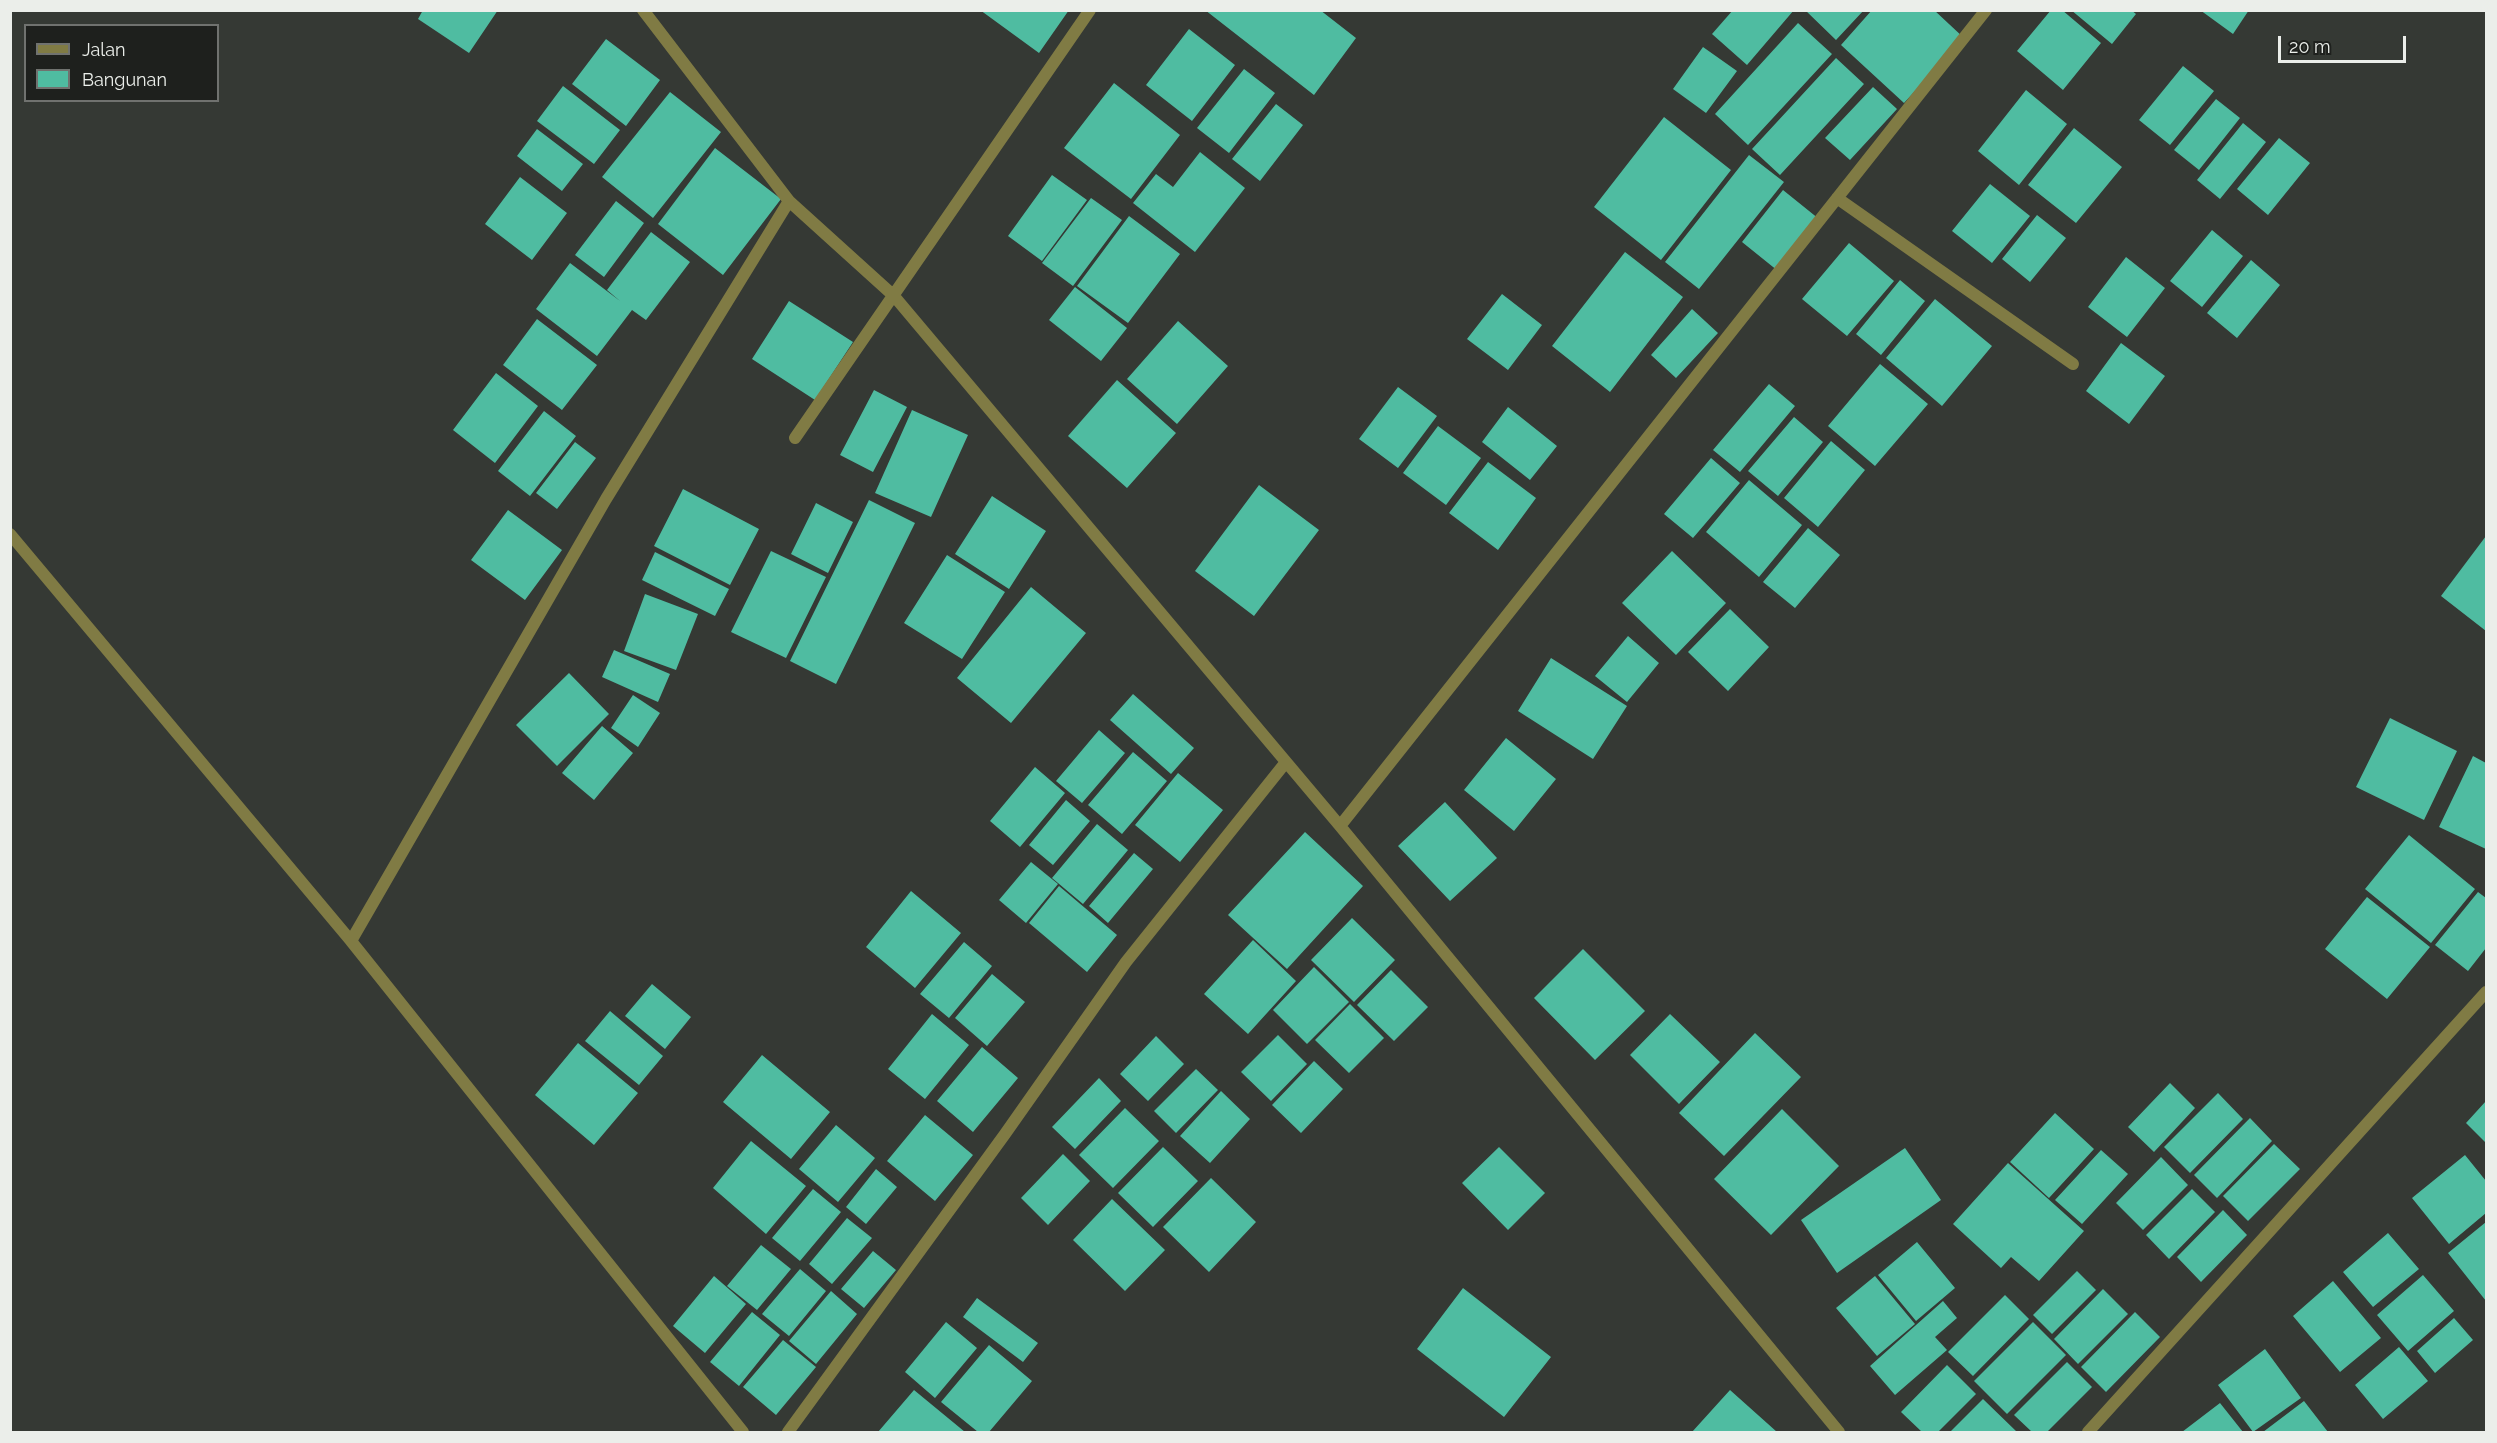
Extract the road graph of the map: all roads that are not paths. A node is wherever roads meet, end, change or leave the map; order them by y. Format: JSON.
{"nodes":[{"id":1,"x":643,"y":10,"type":"edge"},
{"id":2,"x":1090,"y":10,"type":"edge"},
{"id":3,"x":1986,"y":10,"type":"edge"},
{"id":4,"x":1838,"y":198,"type":"junction"},
{"id":5,"x":789,"y":201,"type":"junction"},
{"id":6,"x":894,"y":296,"type":"junction"},
{"id":7,"x":2073,"y":363,"type":"dead end"},
{"id":8,"x":795,"y":438,"type":"dead end"},
{"id":9,"x":10,"y":534,"type":"edge"},
{"id":10,"x":1286,"y":762,"type":"junction"},
{"id":11,"x":1340,"y":826,"type":"junction"},
{"id":12,"x":351,"y":941,"type":"junction"},
{"id":13,"x":2487,"y":992,"type":"edge"},
{"id":14,"x":743,"y":1432,"type":"edge"},
{"id":15,"x":788,"y":1432,"type":"edge"},
{"id":16,"x":1839,"y":1432,"type":"edge"},
{"id":17,"x":2088,"y":1432,"type":"edge"}],
"edges":[{"from":1,"to":5,"type":"street"},
{"from":2,"to":6,"type":"street"},
{"from":3,"to":4,"type":"street"},
{"from":4,"to":7,"type":"street"},
{"from":4,"to":11,"type":"street"},
{"from":5,"to":6,"type":"street"},
{"from":5,"to":12,"type":"street"},
{"from":6,"to":8,"type":"street"},
{"from":6,"to":10,"type":"street"},
{"from":9,"to":12,"type":"street"},
{"from":10,"to":11,"type":"street"},
{"from":10,"to":15,"type":"street"},
{"from":11,"to":16,"type":"street"},
{"from":12,"to":14,"type":"street"},
{"from":13,"to":17,"type":"street"}]}
